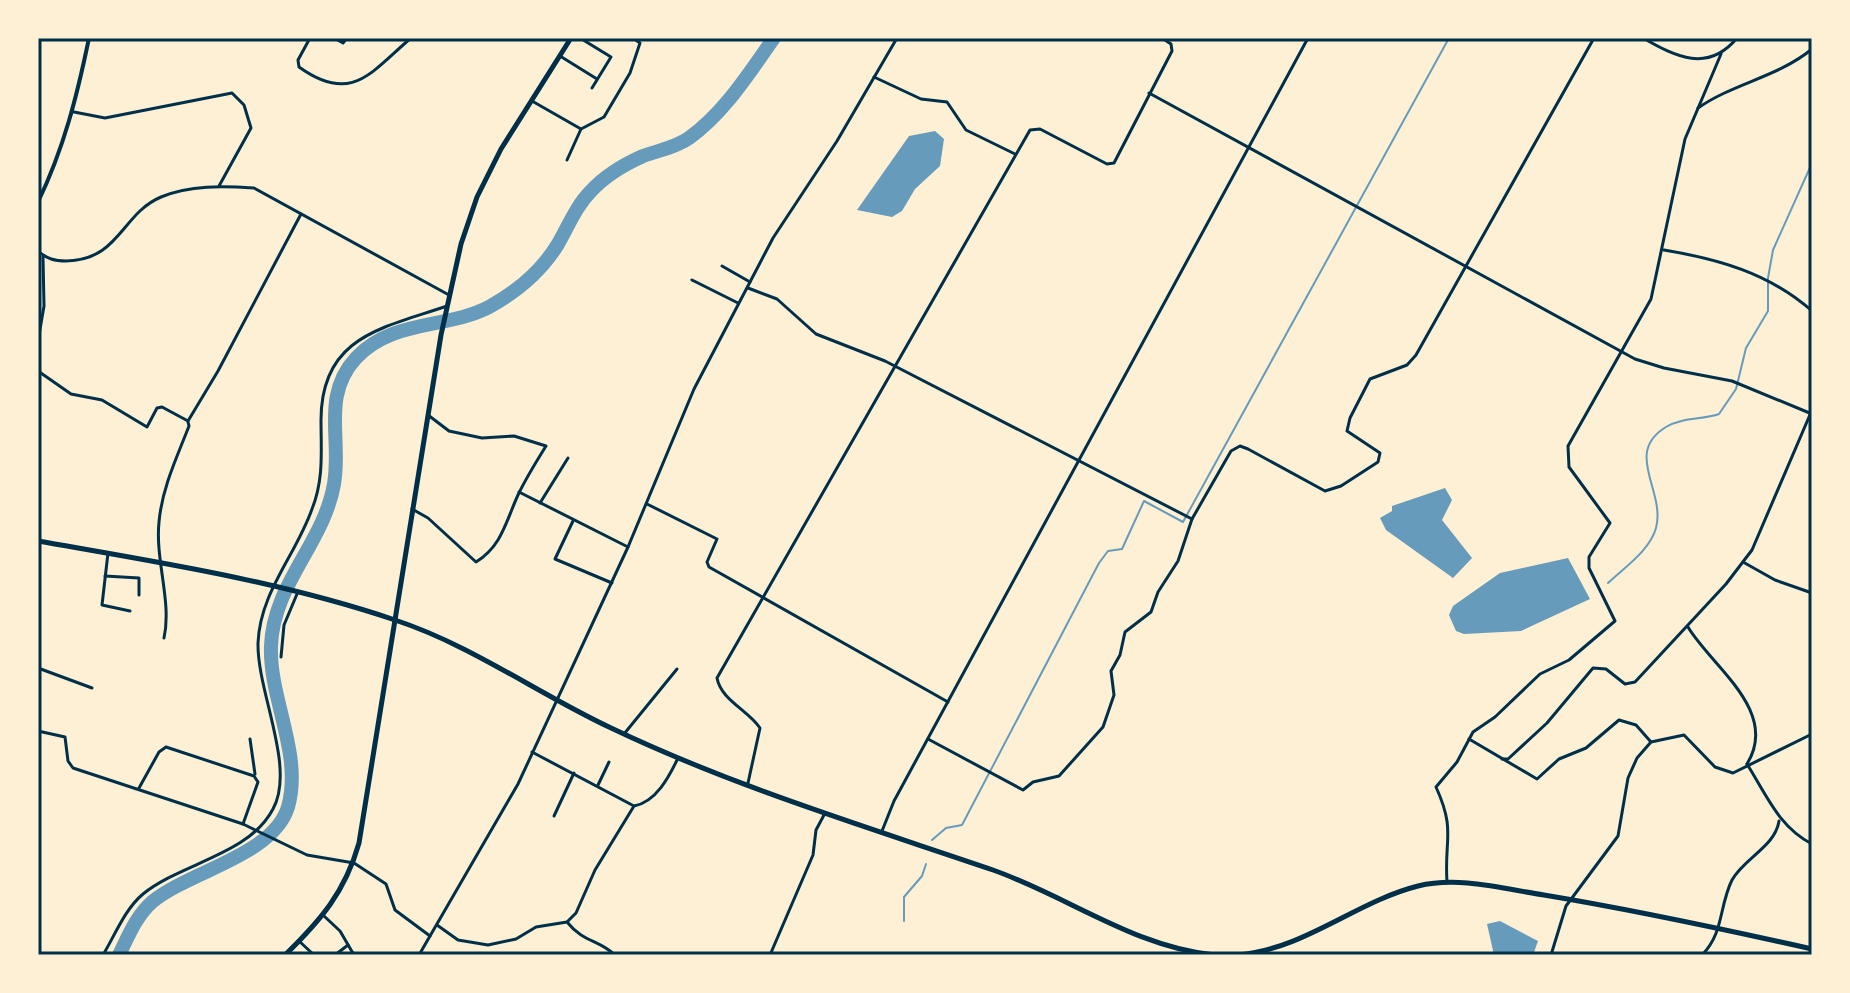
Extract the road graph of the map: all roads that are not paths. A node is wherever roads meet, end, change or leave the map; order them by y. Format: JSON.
{"nodes":[{"id":1,"x":89,"y":38,"type":"edge"},
{"id":2,"x":310,"y":38,"type":"edge"},
{"id":3,"x":334,"y":38,"type":"edge"},
{"id":4,"x":347,"y":38,"type":"edge"},
{"id":5,"x":411,"y":38,"type":"edge"},
{"id":6,"x":571,"y":38,"type":"edge"},
{"id":7,"x":580,"y":38,"type":"edge"},
{"id":8,"x":633,"y":38,"type":"edge"},
{"id":9,"x":897,"y":38,"type":"edge"},
{"id":10,"x":1162,"y":38,"type":"edge"},
{"id":11,"x":1308,"y":38,"type":"edge"},
{"id":12,"x":1594,"y":38,"type":"edge"},
{"id":13,"x":1643,"y":38,"type":"edge"},
{"id":14,"x":1737,"y":38,"type":"edge"},
{"id":15,"x":1812,"y":49,"type":"edge"},
{"id":16,"x":1721,"y":54,"type":"junction"},
{"id":17,"x":560,"y":56,"type":"junction"},
{"id":18,"x":874,"y":77,"type":"junction"},
{"id":19,"x":598,"y":79,"type":"junction"},
{"id":20,"x":592,"y":88,"type":"dead end"},
{"id":21,"x":1149,"y":93,"type":"junction"},
{"id":22,"x":532,"y":101,"type":"junction"},
{"id":23,"x":1695,"y":110,"type":"junction"},
{"id":24,"x":74,"y":112,"type":"junction"},
{"id":25,"x":581,"y":129,"type":"junction"},
{"id":26,"x":1249,"y":146,"type":"junction"},
{"id":27,"x":1015,"y":154,"type":"junction"},
{"id":28,"x":567,"y":160,"type":"dead end"},
{"id":29,"x":219,"y":186,"type":"junction"},
{"id":30,"x":38,"y":202,"type":"edge"},
{"id":31,"x":301,"y":214,"type":"junction"},
{"id":32,"x":1664,"y":250,"type":"junction"},
{"id":33,"x":38,"y":251,"type":"edge"},
{"id":34,"x":43,"y":255,"type":"junction"},
{"id":35,"x":722,"y":266,"type":"dead end"},
{"id":36,"x":1467,"y":267,"type":"junction"},
{"id":37,"x":692,"y":280,"type":"dead end"},
{"id":38,"x":750,"y":282,"type":"junction"},
{"id":39,"x":748,"y":288,"type":"junction"},
{"id":40,"x":449,"y":295,"type":"junction"},
{"id":41,"x":740,"y":304,"type":"junction"},
{"id":42,"x":38,"y":305,"type":"edge"},
{"id":43,"x":44,"y":306,"type":"junction"},
{"id":44,"x":447,"y":306,"type":"junction"},
{"id":45,"x":1812,"y":311,"type":"edge"},
{"id":46,"x":38,"y":341,"type":"edge"},
{"id":47,"x":1622,"y":352,"type":"junction"},
{"id":48,"x":893,"y":365,"type":"junction"},
{"id":49,"x":38,"y":371,"type":"edge"},
{"id":50,"x":1812,"y":412,"type":"edge"},
{"id":51,"x":428,"y":415,"type":"junction"},
{"id":52,"x":188,"y":421,"type":"junction"},
{"id":53,"x":568,"y":458,"type":"dead end"},
{"id":54,"x":1080,"y":460,"type":"junction"},
{"id":55,"x":519,"y":492,"type":"junction"},
{"id":56,"x":540,"y":503,"type":"junction"},
{"id":57,"x":647,"y":504,"type":"junction"},
{"id":58,"x":412,"y":509,"type":"junction"},
{"id":59,"x":1192,"y":519,"type":"junction"},
{"id":60,"x":573,"y":521,"type":"junction"},
{"id":61,"x":38,"y":541,"type":"edge"},
{"id":62,"x":628,"y":547,"type":"junction"},
{"id":63,"x":108,"y":553,"type":"junction"},
{"id":64,"x":162,"y":562,"type":"junction"},
{"id":65,"x":1743,"y":562,"type":"junction"},
{"id":66,"x":105,"y":576,"type":"junction"},
{"id":67,"x":612,"y":583,"type":"junction"},
{"id":68,"x":272,"y":587,"type":"junction"},
{"id":69,"x":1812,"y":593,"type":"edge"},
{"id":70,"x":297,"y":594,"type":"junction"},
{"id":71,"x":139,"y":595,"type":"dead end"},
{"id":72,"x":762,"y":598,"type":"junction"},
{"id":73,"x":130,"y":611,"type":"dead end"},
{"id":74,"x":394,"y":619,"type":"junction"},
{"id":75,"x":1688,"y":627,"type":"junction"},
{"id":76,"x":164,"y":638,"type":"dead end"},
{"id":77,"x":281,"y":657,"type":"dead end"},
{"id":78,"x":38,"y":668,"type":"edge"},
{"id":79,"x":677,"y":669,"type":"dead end"},
{"id":80,"x":92,"y":688,"type":"dead end"},
{"id":81,"x":556,"y":700,"type":"junction"},
{"id":82,"x":948,"y":702,"type":"junction"},
{"id":83,"x":38,"y":731,"type":"edge"},
{"id":84,"x":624,"y":734,"type":"junction"},
{"id":85,"x":1812,"y":734,"type":"edge"},
{"id":86,"x":250,"y":739,"type":"dead end"},
{"id":87,"x":928,"y":739,"type":"junction"},
{"id":88,"x":1468,"y":739,"type":"junction"},
{"id":89,"x":1651,"y":742,"type":"junction"},
{"id":90,"x":532,"y":752,"type":"junction"},
{"id":91,"x":678,"y":758,"type":"junction"},
{"id":92,"x":1502,"y":759,"type":"junction"},
{"id":93,"x":609,"y":762,"type":"dead end"},
{"id":94,"x":1747,"y":764,"type":"junction"},
{"id":95,"x":574,"y":773,"type":"junction"},
{"id":96,"x":254,"y":776,"type":"junction"},
{"id":97,"x":748,"y":783,"type":"junction"},
{"id":98,"x":598,"y":785,"type":"junction"},
{"id":99,"x":139,"y":788,"type":"junction"},
{"id":100,"x":634,"y":806,"type":"junction"},
{"id":101,"x":824,"y":815,"type":"junction"},
{"id":102,"x":554,"y":816,"type":"dead end"},
{"id":103,"x":1779,"y":821,"type":"junction"},
{"id":104,"x":243,"y":824,"type":"junction"},
{"id":105,"x":256,"y":830,"type":"junction"},
{"id":106,"x":881,"y":834,"type":"junction"},
{"id":107,"x":1812,"y":844,"type":"edge"},
{"id":108,"x":354,"y":863,"type":"junction"},
{"id":109,"x":1447,"y":882,"type":"junction"},
{"id":110,"x":1572,"y":900,"type":"junction"},
{"id":111,"x":324,"y":916,"type":"junction"},
{"id":112,"x":567,"y":922,"type":"junction"},
{"id":113,"x":437,"y":925,"type":"junction"},
{"id":114,"x":1720,"y":928,"type":"junction"},
{"id":115,"x":430,"y":936,"type":"junction"},
{"id":116,"x":299,"y":941,"type":"junction"},
{"id":117,"x":349,"y":944,"type":"junction"},
{"id":118,"x":1812,"y":949,"type":"edge"},
{"id":119,"x":103,"y":955,"type":"edge"},
{"id":120,"x":285,"y":955,"type":"edge"},
{"id":121,"x":314,"y":955,"type":"edge"},
{"id":122,"x":335,"y":955,"type":"edge"},
{"id":123,"x":354,"y":955,"type":"edge"},
{"id":124,"x":419,"y":955,"type":"edge"},
{"id":125,"x":615,"y":955,"type":"edge"},
{"id":126,"x":770,"y":955,"type":"edge"},
{"id":127,"x":1215,"y":955,"type":"edge"},
{"id":128,"x":1238,"y":955,"type":"edge"},
{"id":129,"x":1551,"y":955,"type":"edge"},
{"id":130,"x":1702,"y":955,"type":"edge"}],
"edges":[{"from":1,"to":24,"type":"street"},
{"from":2,"to":5,"type":"street"},
{"from":3,"to":4,"type":"street"},
{"from":6,"to":17,"type":"main road"},
{"from":7,"to":19,"type":"street"},
{"from":8,"to":25,"type":"street"},
{"from":9,"to":18,"type":"street"},
{"from":10,"to":21,"type":"street"},
{"from":11,"to":26,"type":"street"},
{"from":12,"to":36,"type":"street"},
{"from":13,"to":16,"type":"street"},
{"from":14,"to":16,"type":"street"},
{"from":15,"to":23,"type":"street"},
{"from":16,"to":23,"type":"street"},
{"from":17,"to":19,"type":"street"},
{"from":17,"to":22,"type":"main road"},
{"from":18,"to":27,"type":"street"},
{"from":18,"to":38,"type":"street"},
{"from":19,"to":20,"type":"street"},
{"from":21,"to":26,"type":"street"},
{"from":21,"to":27,"type":"street"},
{"from":22,"to":25,"type":"street"},
{"from":22,"to":40,"type":"main road"},
{"from":23,"to":32,"type":"street"},
{"from":24,"to":29,"type":"street"},
{"from":24,"to":30,"type":"street"},
{"from":25,"to":28,"type":"street"},
{"from":26,"to":36,"type":"street"},
{"from":26,"to":54,"type":"street"},
{"from":27,"to":48,"type":"street"},
{"from":29,"to":31,"type":"street"},
{"from":29,"to":34,"type":"street"},
{"from":31,"to":40,"type":"street"},
{"from":31,"to":52,"type":"street"},
{"from":32,"to":45,"type":"street"},
{"from":32,"to":47,"type":"street"},
{"from":33,"to":34,"type":"street"},
{"from":34,"to":43,"type":"street"},
{"from":35,"to":38,"type":"street"},
{"from":36,"to":47,"type":"street"},
{"from":36,"to":59,"type":"street"},
{"from":37,"to":41,"type":"street"},
{"from":38,"to":39,"type":"street"},
{"from":39,"to":41,"type":"street"},
{"from":39,"to":48,"type":"street"},
{"from":40,"to":44,"type":"main road"},
{"from":41,"to":57,"type":"street"},
{"from":42,"to":43,"type":"street"},
{"from":43,"to":46,"type":"street"},
{"from":44,"to":51,"type":"main road"},
{"from":44,"to":68,"type":"street"},
{"from":47,"to":50,"type":"street"},
{"from":47,"to":88,"type":"street"},
{"from":48,"to":54,"type":"street"},
{"from":48,"to":72,"type":"street"},
{"from":49,"to":52,"type":"street"},
{"from":50,"to":65,"type":"street"},
{"from":51,"to":55,"type":"street"},
{"from":51,"to":58,"type":"main road"},
{"from":52,"to":64,"type":"street"},
{"from":53,"to":56,"type":"street"},
{"from":54,"to":59,"type":"street"},
{"from":54,"to":82,"type":"street"},
{"from":55,"to":56,"type":"street"},
{"from":55,"to":58,"type":"street"},
{"from":56,"to":60,"type":"street"},
{"from":57,"to":62,"type":"street"},
{"from":57,"to":72,"type":"street"},
{"from":58,"to":74,"type":"main road"},
{"from":59,"to":87,"type":"street"},
{"from":60,"to":62,"type":"street"},
{"from":60,"to":67,"type":"street"},
{"from":61,"to":63,"type":"main road"},
{"from":62,"to":67,"type":"street"},
{"from":63,"to":64,"type":"main road"},
{"from":63,"to":66,"type":"street"},
{"from":64,"to":68,"type":"main road"},
{"from":64,"to":76,"type":"street"},
{"from":65,"to":69,"type":"street"},
{"from":65,"to":75,"type":"street"},
{"from":66,"to":71,"type":"street"},
{"from":66,"to":73,"type":"street"},
{"from":67,"to":81,"type":"street"},
{"from":68,"to":70,"type":"main road"},
{"from":68,"to":105,"type":"street"},
{"from":70,"to":74,"type":"main road"},
{"from":70,"to":77,"type":"street"},
{"from":72,"to":82,"type":"street"},
{"from":72,"to":97,"type":"street"},
{"from":74,"to":81,"type":"main road"},
{"from":74,"to":108,"type":"main road"},
{"from":75,"to":92,"type":"street"},
{"from":75,"to":94,"type":"street"},
{"from":78,"to":80,"type":"street"},
{"from":79,"to":84,"type":"street"},
{"from":81,"to":84,"type":"main road"},
{"from":81,"to":90,"type":"street"},
{"from":82,"to":87,"type":"street"},
{"from":83,"to":99,"type":"street"},
{"from":84,"to":91,"type":"main road"},
{"from":85,"to":94,"type":"street"},
{"from":86,"to":96,"type":"street"},
{"from":87,"to":106,"type":"street"},
{"from":88,"to":92,"type":"street"},
{"from":88,"to":109,"type":"street"},
{"from":89,"to":92,"type":"street"},
{"from":89,"to":94,"type":"street"},
{"from":89,"to":110,"type":"street"},
{"from":90,"to":95,"type":"street"},
{"from":90,"to":113,"type":"street"},
{"from":91,"to":97,"type":"main road"},
{"from":91,"to":100,"type":"street"},
{"from":93,"to":98,"type":"street"},
{"from":94,"to":103,"type":"street"},
{"from":95,"to":98,"type":"street"},
{"from":95,"to":102,"type":"street"},
{"from":96,"to":99,"type":"street"},
{"from":96,"to":104,"type":"street"},
{"from":97,"to":101,"type":"main road"},
{"from":98,"to":100,"type":"street"},
{"from":99,"to":104,"type":"street"},
{"from":100,"to":112,"type":"street"},
{"from":101,"to":106,"type":"main road"},
{"from":101,"to":126,"type":"street"},
{"from":103,"to":107,"type":"street"},
{"from":103,"to":114,"type":"street"},
{"from":104,"to":105,"type":"street"},
{"from":105,"to":108,"type":"street"},
{"from":105,"to":119,"type":"street"},
{"from":106,"to":127,"type":"main road"},
{"from":108,"to":111,"type":"main road"},
{"from":108,"to":115,"type":"street"},
{"from":109,"to":110,"type":"main road"},
{"from":109,"to":128,"type":"main road"},
{"from":110,"to":114,"type":"main road"},
{"from":110,"to":129,"type":"street"},
{"from":111,"to":116,"type":"main road"},
{"from":111,"to":117,"type":"street"},
{"from":112,"to":113,"type":"street"},
{"from":112,"to":125,"type":"street"},
{"from":113,"to":115,"type":"street"},
{"from":114,"to":118,"type":"main road"},
{"from":114,"to":130,"type":"street"},
{"from":115,"to":124,"type":"street"},
{"from":116,"to":120,"type":"main road"},
{"from":116,"to":121,"type":"street"},
{"from":117,"to":122,"type":"street"},
{"from":117,"to":123,"type":"street"}]}
